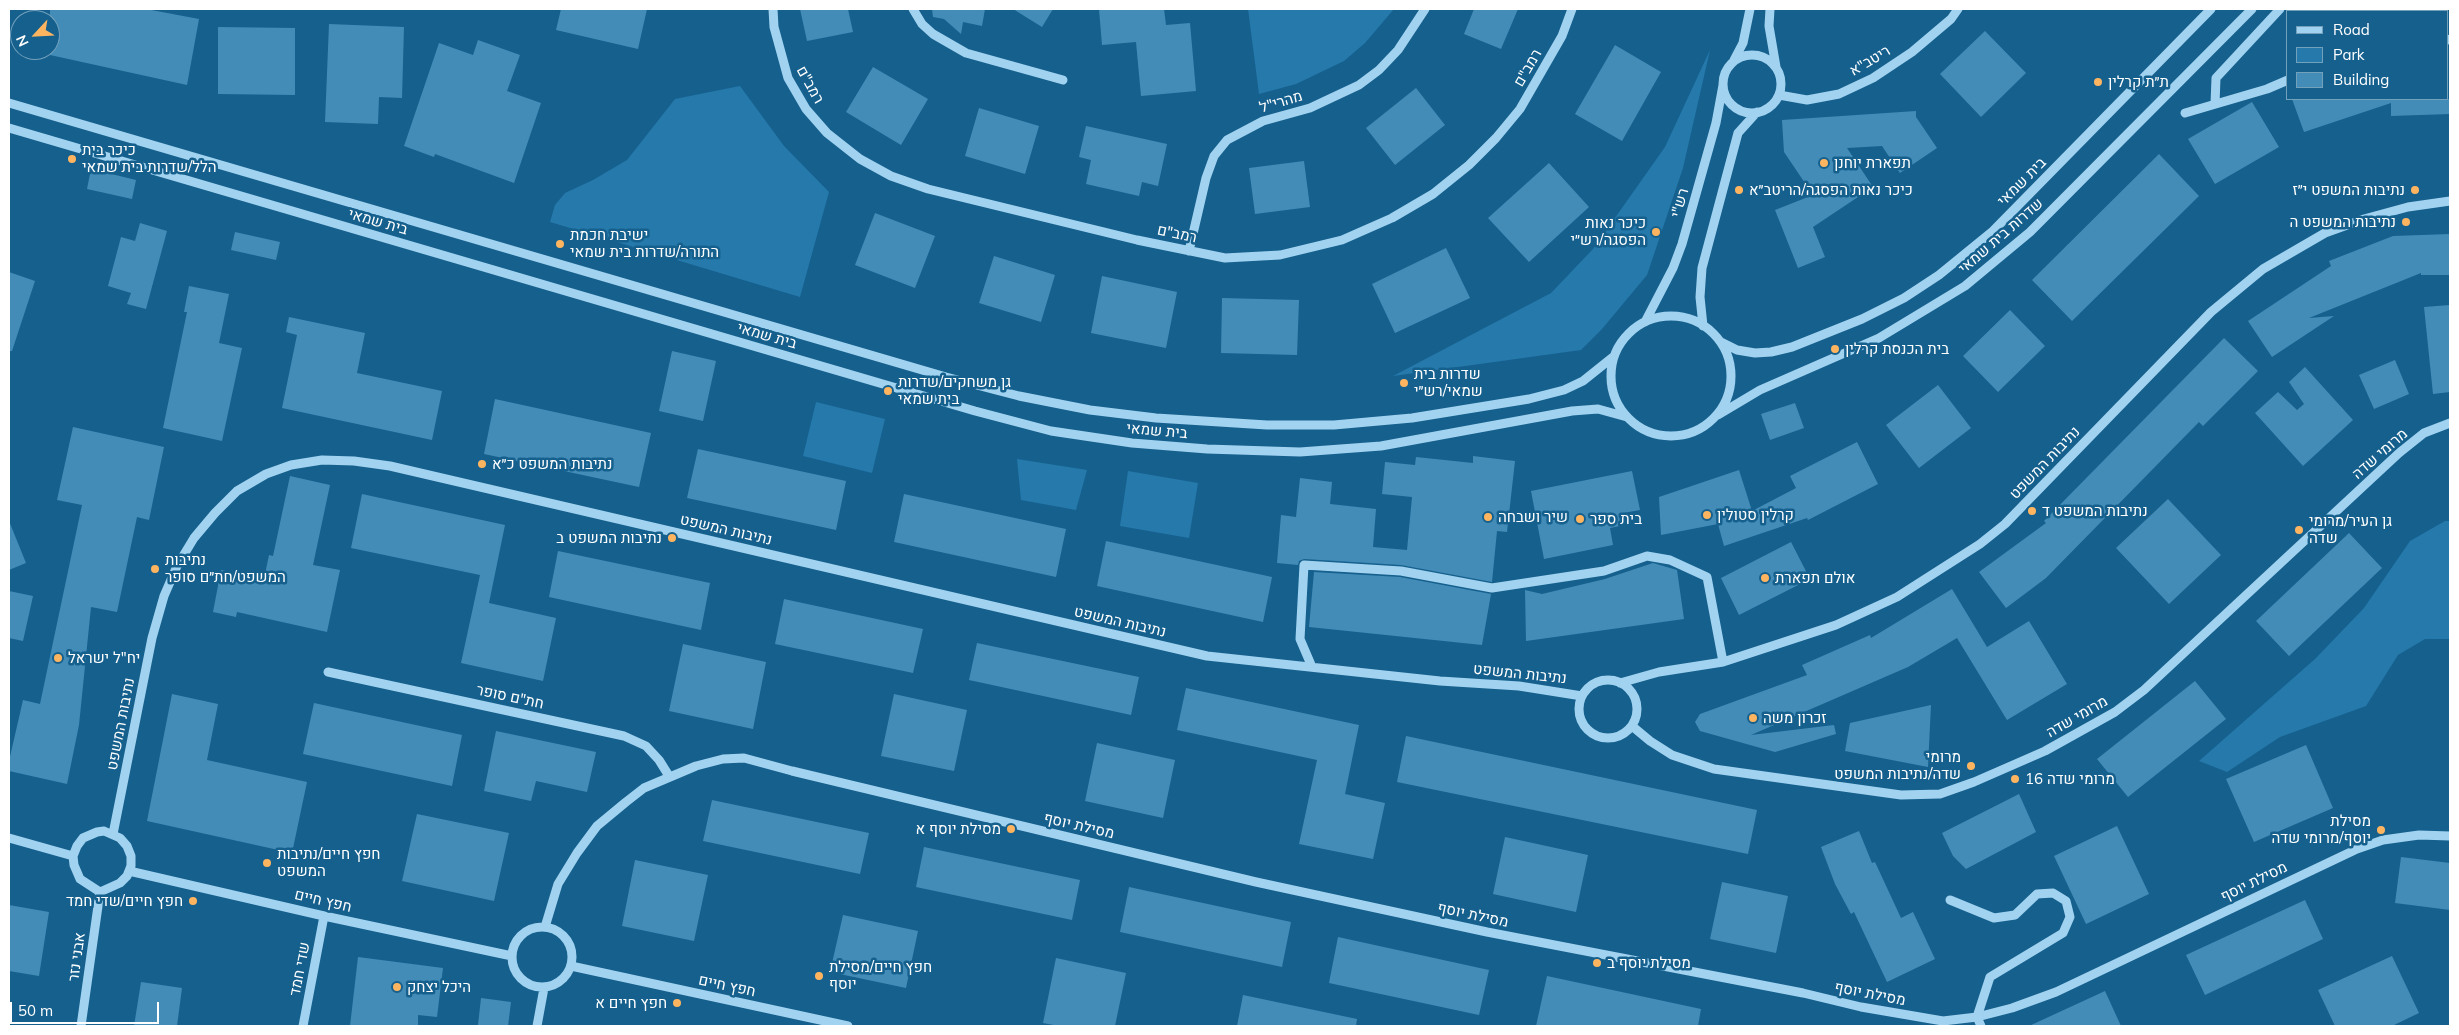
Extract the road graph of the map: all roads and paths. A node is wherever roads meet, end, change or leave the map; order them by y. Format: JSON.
{"nodes":[{"id":1,"x":773,"y":9,"type":"edge"},
{"id":2,"x":913,"y":9,"type":"edge"},
{"id":3,"x":1425,"y":9,"type":"edge"},
{"id":4,"x":1572,"y":9,"type":"edge"},
{"id":5,"x":1750,"y":9,"type":"edge"},
{"id":6,"x":1770,"y":9,"type":"edge"},
{"id":7,"x":1958,"y":9,"type":"edge"},
{"id":8,"x":2211,"y":9,"type":"edge"},
{"id":9,"x":2252,"y":9,"type":"edge"},
{"id":10,"x":2280,"y":9,"type":"edge"},
{"id":11,"x":1734,"y":60,"type":"junction"},
{"id":12,"x":1776,"y":68,"type":"junction"},
{"id":13,"x":1063,"y":80,"type":"dead end"},
{"id":14,"x":2286,"y":81,"type":"edge"},
{"id":15,"x":1723,"y":85,"type":"junction"},
{"id":16,"x":1778,"y":95,"type":"junction"},
{"id":17,"x":9,"y":103,"type":"edge"},
{"id":18,"x":2215,"y":104,"type":"junction"},
{"id":19,"x":1757,"y":112,"type":"junction"},
{"id":20,"x":2184,"y":112,"type":"dead end"},
{"id":21,"x":9,"y":128,"type":"edge"},
{"id":22,"x":2450,"y":201,"type":"edge"},
{"id":23,"x":1189,"y":251,"type":"junction"},
{"id":24,"x":1645,"y":322,"type":"junction"},
{"id":25,"x":1704,"y":326,"type":"junction"},
{"id":26,"x":1721,"y":342,"type":"junction"},
{"id":27,"x":1613,"y":357,"type":"junction"},
{"id":28,"x":1718,"y":414,"type":"junction"},
{"id":29,"x":1628,"y":417,"type":"junction"},
{"id":30,"x":2450,"y":423,"type":"edge"},
{"id":31,"x":1722,"y":662,"type":"junction"},
{"id":32,"x":1312,"y":666,"type":"junction"},
{"id":33,"x":328,"y":672,"type":"dead end"},
{"id":34,"x":1620,"y":683,"type":"junction"},
{"id":35,"x":1582,"y":696,"type":"junction"},
{"id":36,"x":1632,"y":726,"type":"junction"},
{"id":37,"x":668,"y":776,"type":"junction"},
{"id":38,"x":113,"y":834,"type":"junction"},
{"id":39,"x":2450,"y":836,"type":"edge"},
{"id":40,"x":9,"y":838,"type":"edge"},
{"id":41,"x":74,"y":856,"type":"junction"},
{"id":42,"x":128,"y":871,"type":"junction"},
{"id":43,"x":100,"y":892,"type":"junction"},
{"id":44,"x":1950,"y":900,"type":"dead end"},
{"id":45,"x":324,"y":916,"type":"junction"},
{"id":46,"x":545,"y":927,"type":"junction"},
{"id":47,"x":512,"y":956,"type":"junction"},
{"id":48,"x":571,"y":966,"type":"junction"},
{"id":49,"x":544,"y":988,"type":"junction"},
{"id":50,"x":1977,"y":1017,"type":"junction"},
{"id":51,"x":81,"y":1026,"type":"edge"},
{"id":52,"x":303,"y":1026,"type":"edge"},
{"id":53,"x":537,"y":1026,"type":"edge"},
{"id":54,"x":848,"y":1026,"type":"edge"},
{"id":55,"x":1981,"y":1026,"type":"edge"}],
"edges":[{"from":1,"to":23,"type":"street","name":"רמב\"ם"},
{"from":2,"to":13,"type":"street"},
{"from":3,"to":23,"type":"street","name":"מהרי\"ל"},
{"from":4,"to":23,"type":"street","name":"רמב\"ם"},
{"from":5,"to":11,"type":"street"},
{"from":6,"to":12,"type":"street"},
{"from":7,"to":16,"type":"street","name":"ריטב\"א"},
{"from":8,"to":26,"type":"street","name":"בית שמאי"},
{"from":9,"to":28,"type":"street","name":"שדרות בית שמאי"},
{"from":10,"to":18,"type":"street"},
{"from":11,"to":12,"type":"street"},
{"from":11,"to":15,"type":"street"},
{"from":12,"to":16,"type":"street"},
{"from":14,"to":18,"type":"street"},
{"from":15,"to":19,"type":"street"},
{"from":15,"to":24,"type":"street","name":"רש\"י"},
{"from":16,"to":19,"type":"street"},
{"from":17,"to":27,"type":"street","name":"בית שמאי"},
{"from":18,"to":20,"type":"street"},
{"from":19,"to":25,"type":"street"},
{"from":21,"to":29,"type":"street","name":"בית שמאי"},
{"from":22,"to":31,"type":"street","name":"נתיבות המשפט"},
{"from":24,"to":25,"type":"street"},
{"from":24,"to":27,"type":"street"},
{"from":25,"to":26,"type":"street"},
{"from":26,"to":28,"type":"street"},
{"from":27,"to":29,"type":"street"},
{"from":28,"to":29,"type":"street"},
{"from":30,"to":36,"type":"street","name":"מרומי שדה"},
{"from":31,"to":32,"type":"street"},
{"from":31,"to":34,"type":"street","name":"נתיבות המשפט"},
{"from":32,"to":35,"type":"street","name":"נתיבות המשפט"},
{"from":32,"to":38,"type":"street","name":"נתיבות המשפט"},
{"from":33,"to":37,"type":"street","name":"חת\"ם סופר"},
{"from":34,"to":35,"type":"street"},
{"from":34,"to":36,"type":"street"},
{"from":35,"to":36,"type":"street"},
{"from":37,"to":46,"type":"street","name":"מסילת יוסף"},
{"from":37,"to":50,"type":"street","name":"מסילת יוסף"},
{"from":38,"to":41,"type":"street"},
{"from":38,"to":42,"type":"street"},
{"from":39,"to":50,"type":"street","name":"מסילת יוסף"},
{"from":40,"to":41,"type":"street"},
{"from":41,"to":43,"type":"street"},
{"from":42,"to":43,"type":"street"},
{"from":42,"to":45,"type":"street","name":"חפץ חיים"},
{"from":43,"to":51,"type":"street","name":"אבני נזר"},
{"from":44,"to":50,"type":"street"},
{"from":45,"to":47,"type":"street","name":"חפץ חיים"},
{"from":45,"to":52,"type":"street","name":"שדי חמד"},
{"from":46,"to":47,"type":"street"},
{"from":46,"to":48,"type":"street"},
{"from":47,"to":49,"type":"street"},
{"from":48,"to":49,"type":"street"},
{"from":48,"to":54,"type":"street","name":"חפץ חיים"},
{"from":49,"to":53,"type":"street"},
{"from":50,"to":55,"type":"street"}]}
